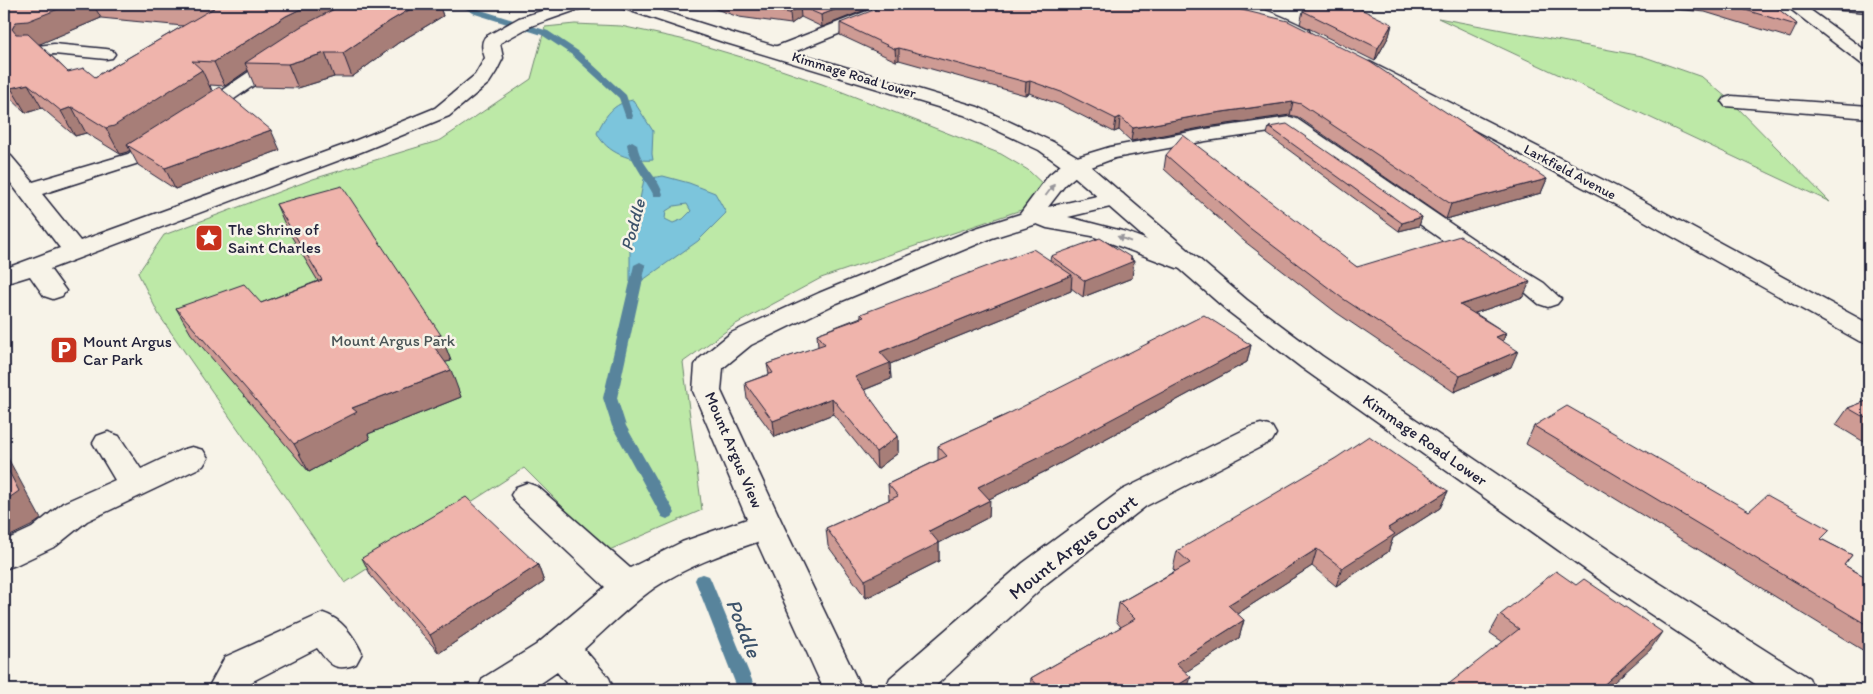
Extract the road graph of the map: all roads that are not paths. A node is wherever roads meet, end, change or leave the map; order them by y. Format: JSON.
{"nodes":[{"id":1,"x":580,"y":4,"type":"edge"},
{"id":2,"x":625,"y":4,"type":"edge"},
{"id":3,"x":898,"y":4,"type":"edge"},
{"id":4,"x":1222,"y":4,"type":"edge"},
{"id":5,"x":1792,"y":4,"type":"edge"},
{"id":6,"x":1830,"y":4,"type":"edge"},
{"id":7,"x":1869,"y":7,"type":"edge"},
{"id":8,"x":1274,"y":9,"type":"edge"},
{"id":9,"x":1319,"y":41,"type":"edge"},
{"id":10,"x":302,"y":44,"type":"edge"},
{"id":11,"x":35,"y":51,"type":"edge"},
{"id":12,"x":778,"y":52,"type":"junction"},
{"id":13,"x":106,"y":54,"type":"dead end"},
{"id":14,"x":1354,"y":59,"type":"edge"},
{"id":15,"x":1869,"y":60,"type":"edge"},
{"id":16,"x":1732,"y":102,"type":"dead end"},
{"id":17,"x":1869,"y":112,"type":"edge"},
{"id":18,"x":4,"y":160,"type":"edge"},
{"id":19,"x":1075,"y":165,"type":"junction"},
{"id":20,"x":28,"y":191,"type":"junction"},
{"id":21,"x":1115,"y":199,"type":"junction"},
{"id":22,"x":1028,"y":219,"type":"junction"},
{"id":23,"x":76,"y":252,"type":"junction"},
{"id":24,"x":1186,"y":263,"type":"junction"},
{"id":25,"x":35,"y":266,"type":"junction"},
{"id":26,"x":4,"y":277,"type":"edge"},
{"id":27,"x":53,"y":291,"type":"dead end"},
{"id":28,"x":1548,"y":299,"type":"dead end"},
{"id":29,"x":1869,"y":335,"type":"edge"},
{"id":30,"x":1261,"y":434,"type":"dead end"},
{"id":31,"x":108,"y":443,"type":"dead end"},
{"id":32,"x":192,"y":458,"type":"dead end"},
{"id":33,"x":134,"y":484,"type":"junction"},
{"id":34,"x":527,"y":495,"type":"dead end"},
{"id":35,"x":766,"y":525,"type":"junction"},
{"id":36,"x":4,"y":556,"type":"edge"},
{"id":37,"x":629,"y":588,"type":"junction"},
{"id":38,"x":560,"y":648,"type":"junction"},
{"id":39,"x":343,"y":652,"type":"dead end"},
{"id":40,"x":226,"y":690,"type":"edge"},
{"id":41,"x":497,"y":690,"type":"edge"},
{"id":42,"x":595,"y":690,"type":"edge"},
{"id":43,"x":843,"y":690,"type":"edge"},
{"id":44,"x":904,"y":690,"type":"edge"},
{"id":45,"x":1795,"y":690,"type":"edge"}],
"edges":[{"from":1,"to":23,"type":"street"},
{"from":2,"to":12,"type":"street","name":"Kimmage Road Lower"},
{"from":3,"to":12,"type":"street"},
{"from":4,"to":8,"type":"street"},
{"from":5,"to":15,"type":"street"},
{"from":6,"to":7,"type":"street"},
{"from":8,"to":9,"type":"street"},
{"from":10,"to":20,"type":"street"},
{"from":11,"to":13,"type":"street"},
{"from":12,"to":19,"type":"street","name":"Kimmage Road Lower"},
{"from":14,"to":29,"type":"street","name":"Larkfield Avenue"},
{"from":16,"to":17,"type":"street"},
{"from":18,"to":20,"type":"street"},
{"from":19,"to":21,"type":"street","name":"Kimmage Road Lower"},
{"from":22,"to":19,"type":"street","one_way":true},
{"from":19,"to":28,"type":"street"},
{"from":20,"to":23,"type":"street"},
{"from":21,"to":22,"type":"street","name":"Mount Argus View"},
{"from":21,"to":24,"type":"street","name":"Kimmage Road Lower"},
{"from":24,"to":22,"type":"street","name":"Mount Argus View","one_way":true},
{"from":22,"to":35,"type":"street","name":"Mount Argus View"},
{"from":23,"to":25,"type":"street"},
{"from":24,"to":45,"type":"street","name":"Kimmage Road Lower"},
{"from":25,"to":26,"type":"street"},
{"from":25,"to":27,"type":"street"},
{"from":30,"to":44,"type":"street","name":"Mount Argus Court"},
{"from":31,"to":33,"type":"street"},
{"from":32,"to":33,"type":"street"},
{"from":33,"to":36,"type":"street"},
{"from":34,"to":37,"type":"street"},
{"from":35,"to":37,"type":"street"},
{"from":35,"to":43,"type":"street","name":"Mount Argus View"},
{"from":37,"to":38,"type":"street"},
{"from":38,"to":41,"type":"street"},
{"from":38,"to":42,"type":"street"},
{"from":39,"to":40,"type":"street"}]}
